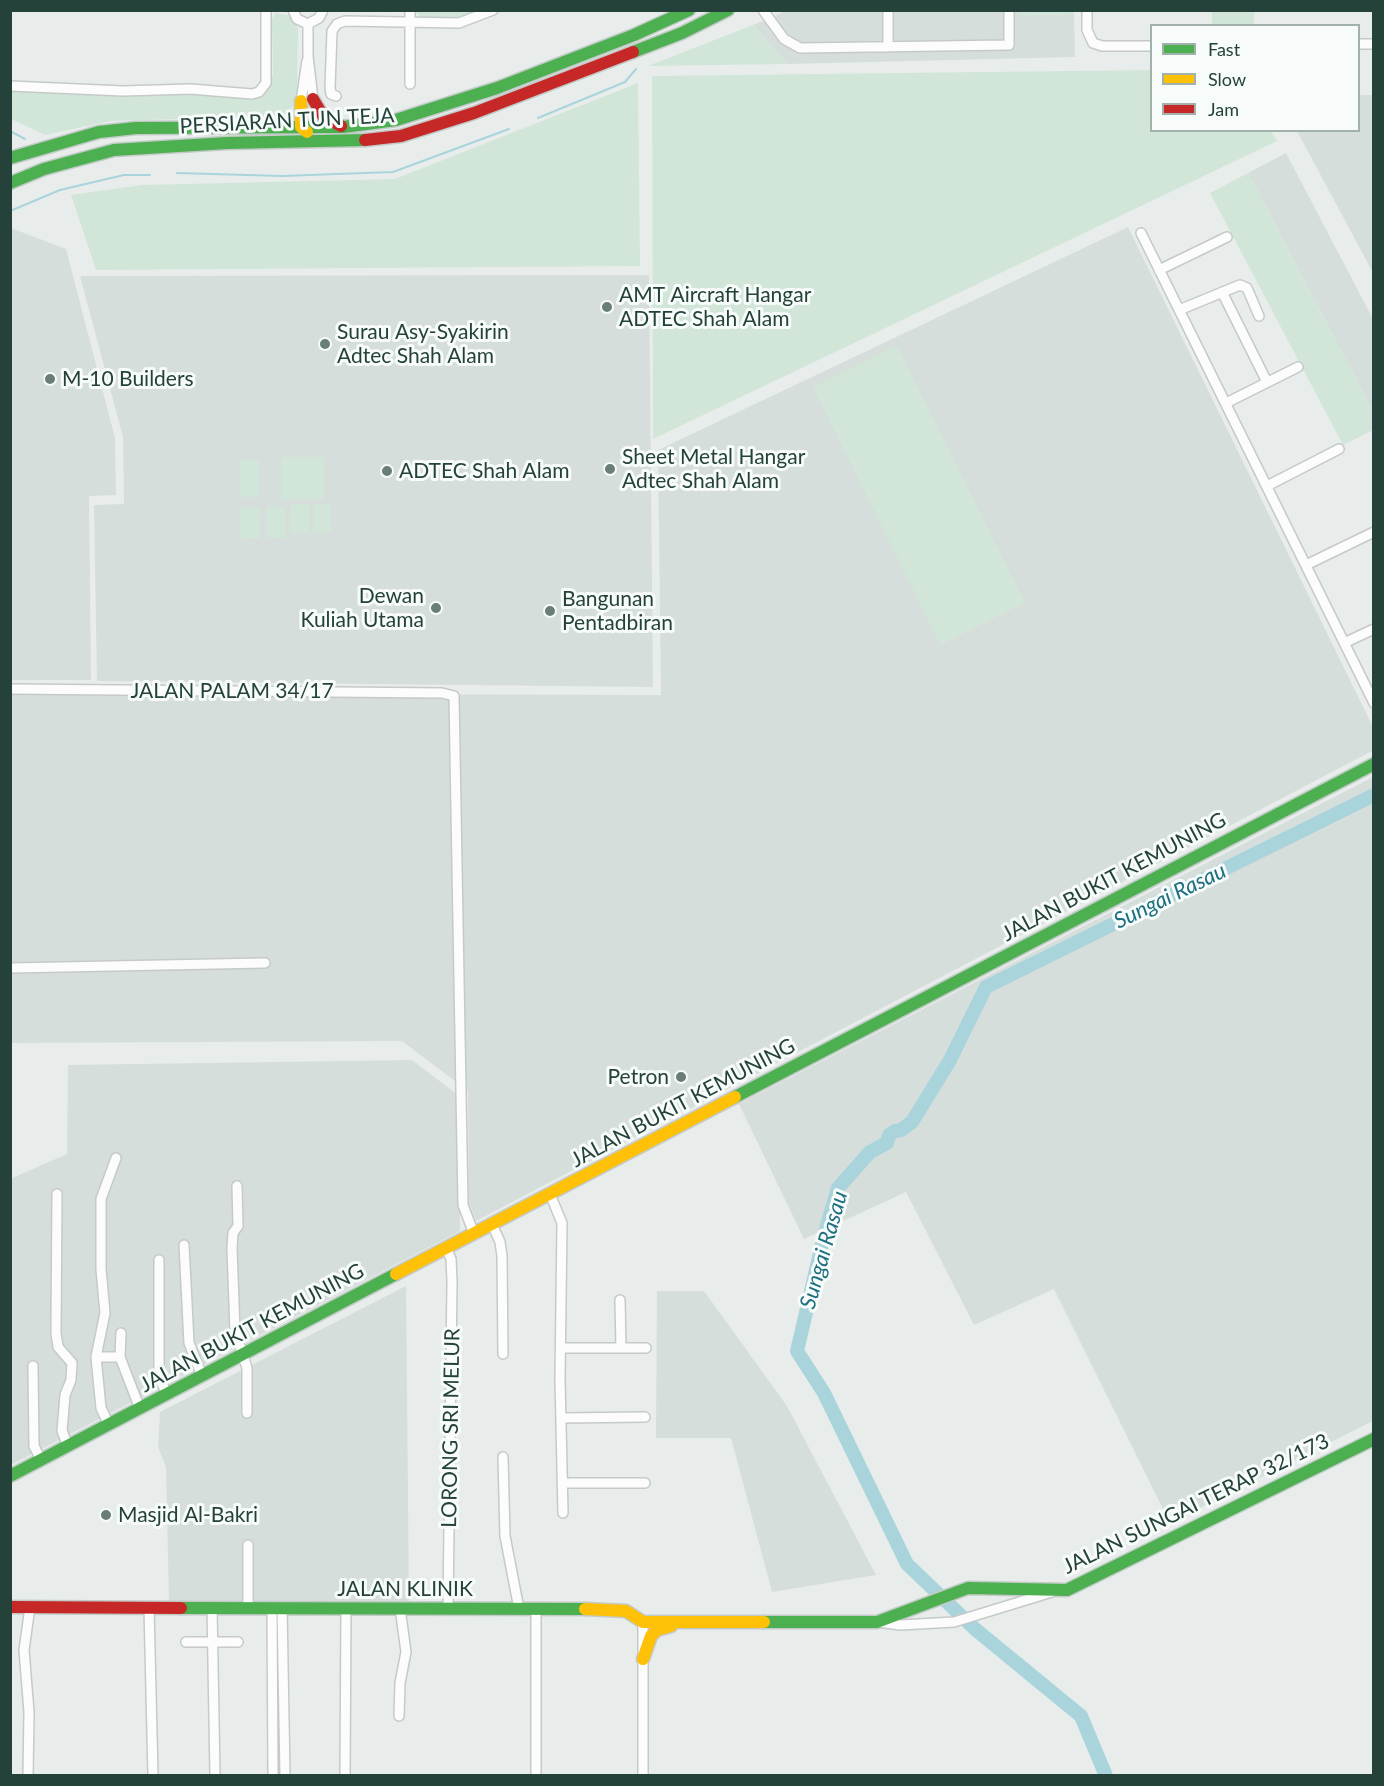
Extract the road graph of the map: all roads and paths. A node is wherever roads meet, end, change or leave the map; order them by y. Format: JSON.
{"nodes":[{"id":1,"x":266,"y":10,"type":"edge"},
{"id":2,"x":293,"y":10,"type":"edge"},
{"id":3,"x":323,"y":10,"type":"edge"},
{"id":4,"x":410,"y":10,"type":"edge"},
{"id":5,"x":493,"y":10,"type":"edge"},
{"id":6,"x":689,"y":10,"type":"edge"},
{"id":7,"x":728,"y":10,"type":"edge"},
{"id":8,"x":763,"y":10,"type":"edge"},
{"id":9,"x":888,"y":10,"type":"edge"},
{"id":10,"x":1009,"y":10,"type":"edge"},
{"id":11,"x":1087,"y":10,"type":"edge"},
{"id":12,"x":410,"y":22,"type":"junction"},
{"id":13,"x":308,"y":24,"type":"junction"},
{"id":14,"x":1150,"y":46,"type":"edge"},
{"id":15,"x":888,"y":47,"type":"junction"},
{"id":16,"x":410,"y":84,"type":"dead end"},
{"id":17,"x":10,"y":86,"type":"edge"},
{"id":18,"x":336,"y":96,"type":"dead end"},
{"id":19,"x":307,"y":100,"type":"junction"},
{"id":20,"x":274,"y":127,"type":"junction"},
{"id":21,"x":343,"y":127,"type":"junction"},
{"id":22,"x":307,"y":132,"type":"junction"},
{"id":23,"x":10,"y":158,"type":"edge"},
{"id":24,"x":10,"y":183,"type":"edge"},
{"id":25,"x":1141,"y":233,"type":"dead end"},
{"id":26,"x":1227,"y":237,"type":"dead end"},
{"id":27,"x":1159,"y":270,"type":"junction"},
{"id":28,"x":1222,"y":292,"type":"junction"},
{"id":29,"x":1179,"y":310,"type":"junction"},
{"id":30,"x":1259,"y":316,"type":"dead end"},
{"id":31,"x":1298,"y":367,"type":"dead end"},
{"id":32,"x":1267,"y":382,"type":"junction"},
{"id":33,"x":1226,"y":403,"type":"junction"},
{"id":34,"x":1339,"y":449,"type":"dead end"},
{"id":35,"x":1267,"y":486,"type":"junction"},
{"id":36,"x":1374,"y":532,"type":"edge"},
{"id":37,"x":1305,"y":565,"type":"junction"},
{"id":38,"x":1374,"y":629,"type":"edge"},
{"id":39,"x":1344,"y":644,"type":"junction"},
{"id":40,"x":10,"y":689,"type":"edge"},
{"id":41,"x":1374,"y":704,"type":"edge"},
{"id":42,"x":1374,"y":764,"type":"edge"},
{"id":43,"x":265,"y":963,"type":"dead end"},
{"id":44,"x":10,"y":968,"type":"edge"},
{"id":45,"x":116,"y":1158,"type":"dead end"},
{"id":46,"x":237,"y":1186,"type":"dead end"},
{"id":47,"x":57,"y":1194,"type":"dead end"},
{"id":48,"x":550,"y":1194,"type":"junction"},
{"id":49,"x":492,"y":1224,"type":"junction"},
{"id":50,"x":474,"y":1234,"type":"junction"},
{"id":51,"x":184,"y":1245,"type":"dead end"},
{"id":52,"x":446,"y":1248,"type":"junction"},
{"id":53,"x":159,"y":1260,"type":"dead end"},
{"id":54,"x":620,"y":1300,"type":"dead end"},
{"id":55,"x":121,"y":1334,"type":"dead end"},
{"id":56,"x":561,"y":1348,"type":"junction"},
{"id":57,"x":621,"y":1348,"type":"junction"},
{"id":58,"x":646,"y":1348,"type":"dead end"},
{"id":59,"x":503,"y":1354,"type":"dead end"},
{"id":60,"x":243,"y":1355,"type":"junction"},
{"id":61,"x":96,"y":1357,"type":"junction"},
{"id":62,"x":120,"y":1357,"type":"junction"},
{"id":63,"x":33,"y":1366,"type":"dead end"},
{"id":64,"x":202,"y":1376,"type":"junction"},
{"id":65,"x":167,"y":1394,"type":"junction"},
{"id":66,"x":140,"y":1409,"type":"junction"},
{"id":67,"x":247,"y":1413,"type":"dead end"},
{"id":68,"x":645,"y":1417,"type":"dead end"},
{"id":69,"x":561,"y":1418,"type":"junction"},
{"id":70,"x":109,"y":1425,"type":"junction"},
{"id":71,"x":1374,"y":1439,"type":"edge"},
{"id":72,"x":68,"y":1446,"type":"junction"},
{"id":73,"x":503,"y":1457,"type":"dead end"},
{"id":74,"x":41,"y":1460,"type":"junction"},
{"id":75,"x":10,"y":1476,"type":"edge"},
{"id":76,"x":562,"y":1483,"type":"junction"},
{"id":77,"x":645,"y":1483,"type":"dead end"},
{"id":78,"x":564,"y":1513,"type":"dead end"},
{"id":79,"x":249,"y":1545,"type":"dead end"},
{"id":80,"x":1054,"y":1591,"type":"junction"},
{"id":81,"x":10,"y":1607,"type":"edge"},
{"id":82,"x":30,"y":1607,"type":"junction"},
{"id":83,"x":212,"y":1607,"type":"junction"},
{"id":84,"x":248,"y":1607,"type":"junction"},
{"id":85,"x":277,"y":1607,"type":"junction"},
{"id":86,"x":149,"y":1608,"type":"junction"},
{"id":87,"x":346,"y":1608,"type":"junction"},
{"id":88,"x":400,"y":1608,"type":"junction"},
{"id":89,"x":448,"y":1608,"type":"junction"},
{"id":90,"x":519,"y":1609,"type":"junction"},
{"id":91,"x":536,"y":1609,"type":"junction"},
{"id":92,"x":643,"y":1622,"type":"junction"},
{"id":93,"x":705,"y":1622,"type":"junction"},
{"id":94,"x":877,"y":1622,"type":"junction"},
{"id":95,"x":186,"y":1642,"type":"dead end"},
{"id":96,"x":214,"y":1642,"type":"junction"},
{"id":97,"x":238,"y":1642,"type":"dead end"},
{"id":98,"x":643,"y":1659,"type":"junction"},
{"id":99,"x":399,"y":1716,"type":"dead end"},
{"id":100,"x":28,"y":1776,"type":"edge"},
{"id":101,"x":153,"y":1776,"type":"edge"},
{"id":102,"x":214,"y":1776,"type":"edge"},
{"id":103,"x":273,"y":1776,"type":"edge"},
{"id":104,"x":285,"y":1776,"type":"edge"},
{"id":105,"x":345,"y":1776,"type":"edge"},
{"id":106,"x":536,"y":1776,"type":"edge"},
{"id":107,"x":643,"y":1776,"type":"edge"}],
"edges":[{"from":1,"to":17,"type":"street"},
{"from":2,"to":13,"type":"street"},
{"from":3,"to":13,"type":"street"},
{"from":4,"to":12,"type":"street"},
{"from":5,"to":12,"type":"street"},
{"from":6,"to":21,"type":"main road","name":"PERSIARAN TUN TEJA"},
{"from":7,"to":22,"type":"main road","name":"PERSIARAN TUN TEJA"},
{"from":8,"to":15,"type":"street"},
{"from":9,"to":15,"type":"street"},
{"from":10,"to":15,"type":"street"},
{"from":11,"to":14,"type":"street"},
{"from":12,"to":16,"type":"street"},
{"from":12,"to":18,"type":"street"},
{"from":13,"to":19,"type":"street"},
{"from":19,"to":20,"type":"main road"},
{"from":19,"to":21,"type":"main road"},
{"from":19,"to":22,"type":"main road"},
{"from":20,"to":22,"type":"main road","name":"PERSIARAN TUN TEJA"},
{"from":20,"to":23,"type":"main road","name":"PERSIARAN TUN TEJA"},
{"from":21,"to":22,"type":"main road","name":"PERSIARAN TUN TEJA"},
{"from":22,"to":24,"type":"main road","name":"PERSIARAN TUN TEJA"},
{"from":25,"to":27,"type":"street"},
{"from":26,"to":27,"type":"street"},
{"from":27,"to":29,"type":"street"},
{"from":28,"to":29,"type":"street"},
{"from":28,"to":30,"type":"street"},
{"from":28,"to":32,"type":"street"},
{"from":29,"to":33,"type":"street"},
{"from":31,"to":32,"type":"street"},
{"from":32,"to":33,"type":"street"},
{"from":33,"to":35,"type":"street"},
{"from":34,"to":35,"type":"street"},
{"from":35,"to":37,"type":"street"},
{"from":36,"to":37,"type":"street"},
{"from":37,"to":39,"type":"street"},
{"from":38,"to":39,"type":"street"},
{"from":39,"to":41,"type":"street"},
{"from":40,"to":50,"type":"street","name":"JALAN PALAM 34/17"},
{"from":42,"to":48,"type":"main road","name":"JALAN BUKIT KEMUNING"},
{"from":43,"to":44,"type":"street"},
{"from":45,"to":61,"type":"street"},
{"from":46,"to":60,"type":"street"},
{"from":47,"to":72,"type":"street"},
{"from":48,"to":49,"type":"main road","name":"JALAN BUKIT KEMUNING"},
{"from":48,"to":56,"type":"street"},
{"from":49,"to":50,"type":"main road","name":"JALAN BUKIT KEMUNING"},
{"from":49,"to":59,"type":"street"},
{"from":50,"to":52,"type":"main road","name":"JALAN BUKIT KEMUNING"},
{"from":51,"to":64,"type":"street"},
{"from":52,"to":60,"type":"main road","name":"JALAN BUKIT KEMUNING"},
{"from":52,"to":89,"type":"street","name":"LORONG SRI MELUR"},
{"from":53,"to":65,"type":"street"},
{"from":54,"to":57,"type":"street"},
{"from":55,"to":62,"type":"street"},
{"from":56,"to":57,"type":"street"},
{"from":56,"to":69,"type":"street"},
{"from":57,"to":58,"type":"street"},
{"from":60,"to":64,"type":"main road","name":"JALAN BUKIT KEMUNING"},
{"from":60,"to":67,"type":"street"},
{"from":61,"to":62,"type":"street"},
{"from":61,"to":70,"type":"street"},
{"from":62,"to":66,"type":"street"},
{"from":63,"to":74,"type":"street"},
{"from":64,"to":65,"type":"main road","name":"JALAN BUKIT KEMUNING"},
{"from":65,"to":66,"type":"main road","name":"JALAN BUKIT KEMUNING"},
{"from":66,"to":70,"type":"main road","name":"JALAN BUKIT KEMUNING"},
{"from":68,"to":69,"type":"street"},
{"from":69,"to":76,"type":"street"},
{"from":70,"to":72,"type":"main road","name":"JALAN BUKIT KEMUNING"},
{"from":71,"to":80,"type":"main road","name":"JALAN SUNGAI TERAP 32/173"},
{"from":72,"to":74,"type":"main road","name":"JALAN BUKIT KEMUNING"},
{"from":73,"to":90,"type":"street"},
{"from":74,"to":75,"type":"main road","name":"JALAN BUKIT KEMUNING"},
{"from":76,"to":77,"type":"street"},
{"from":76,"to":78,"type":"street"},
{"from":79,"to":84,"type":"street"},
{"from":80,"to":94,"type":"street"},
{"from":80,"to":94,"type":"main road","name":"JALAN SUNGAI TERAP 32/173"},
{"from":81,"to":82,"type":"main road","name":"JALAN KLINIK"},
{"from":82,"to":86,"type":"main road","name":"JALAN KLINIK"},
{"from":82,"to":100,"type":"street"},
{"from":83,"to":84,"type":"main road","name":"JALAN KLINIK"},
{"from":83,"to":86,"type":"main road","name":"JALAN KLINIK"},
{"from":83,"to":96,"type":"street"},
{"from":84,"to":85,"type":"main road","name":"JALAN KLINIK"},
{"from":85,"to":87,"type":"main road","name":"JALAN KLINIK"},
{"from":85,"to":103,"type":"street"},
{"from":85,"to":104,"type":"street"},
{"from":86,"to":101,"type":"street"},
{"from":87,"to":88,"type":"main road","name":"JALAN KLINIK"},
{"from":87,"to":105,"type":"street"},
{"from":88,"to":89,"type":"main road","name":"JALAN KLINIK"},
{"from":88,"to":99,"type":"street"},
{"from":89,"to":90,"type":"main road","name":"JALAN KLINIK"},
{"from":90,"to":91,"type":"main road","name":"JALAN KLINIK"},
{"from":91,"to":92,"type":"main road","name":"JALAN KLINIK"},
{"from":91,"to":106,"type":"street"},
{"from":92,"to":93,"type":"main road","name":"JALAN SUNGAI TERAP 32/173"},
{"from":92,"to":98,"type":"street"},
{"from":93,"to":94,"type":"main road","name":"JALAN SUNGAI TERAP 32/173"},
{"from":93,"to":98,"type":"main road"},
{"from":95,"to":96,"type":"street"},
{"from":96,"to":97,"type":"street"},
{"from":96,"to":102,"type":"street"},
{"from":98,"to":107,"type":"street"}]}
